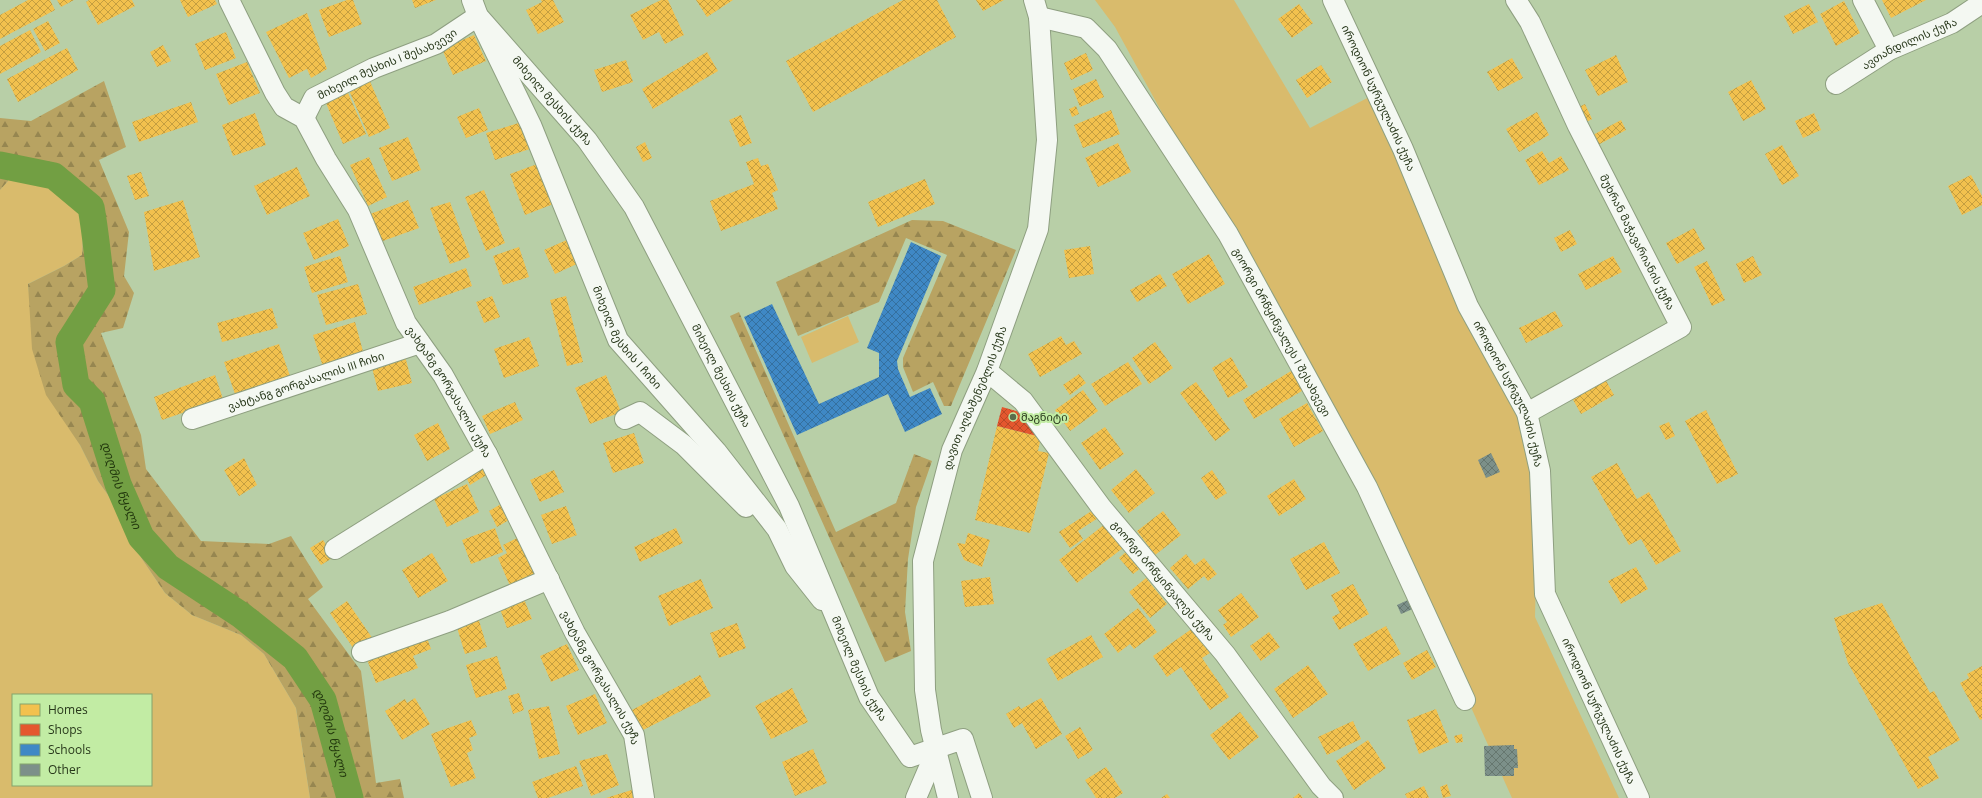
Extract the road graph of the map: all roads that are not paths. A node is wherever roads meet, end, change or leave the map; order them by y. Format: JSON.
{"nodes":[{"id":1,"x":229,"y":0,"type":"edge"},
{"id":2,"x":1333,"y":0,"type":"edge"},
{"id":3,"x":1516,"y":0,"type":"edge"},
{"id":4,"x":1862,"y":0,"type":"edge"},
{"id":5,"x":1982,"y":3,"type":"edge"},
{"id":6,"x":475,"y":8,"type":"edge"},
{"id":7,"x":1036,"y":8,"type":"edge"},
{"id":8,"x":1889,"y":50,"type":"junction"},
{"id":9,"x":1836,"y":84,"type":"dead end"},
{"id":10,"x":304,"y":118,"type":"junction"},
{"id":11,"x":420,"y":343,"type":"junction"},
{"id":12,"x":986,"y":371,"type":"junction"},
{"id":13,"x":1528,"y":413,"type":"junction"},
{"id":14,"x":192,"y":419,"type":"dead end"},
{"id":15,"x":625,"y":419,"type":"dead end"},
{"id":16,"x":487,"y":454,"type":"junction"},
{"id":17,"x":334,"y":548,"type":"dead end"},
{"id":18,"x":795,"y":566,"type":"junction"},
{"id":19,"x":548,"y":579,"type":"junction"},
{"id":20,"x":839,"y":621,"type":"junction"},
{"id":21,"x":362,"y":652,"type":"dead end"},
{"id":22,"x":1465,"y":700,"type":"dead end"},
{"id":23,"x":937,"y":749,"type":"junction"},
{"id":24,"x":644,"y":798,"type":"edge"},
{"id":25,"x":916,"y":798,"type":"edge"},
{"id":26,"x":948,"y":798,"type":"edge"},
{"id":27,"x":982,"y":798,"type":"edge"},
{"id":28,"x":1333,"y":798,"type":"edge"},
{"id":29,"x":1639,"y":798,"type":"edge"}],
"edges":[{"from":1,"to":10,"type":"street"},
{"from":2,"to":13,"type":"street","name":"იროდიონ სურგულაძის ქუჩა"},
{"from":3,"to":13,"type":"street","name":"მუხრან მაჭავარიანის ქუჩა"},
{"from":4,"to":8,"type":"street"},
{"from":5,"to":8,"type":"street","name":"ავთანდილის ქუჩა"},
{"from":6,"to":10,"type":"street","name":"მიხეილ მესხის I შესახვევი"},
{"from":6,"to":18,"type":"street","name":"მიხეილ მესხის I ჩიხი"},
{"from":6,"to":20,"type":"street","name":"მიხეილ მესხის ქუჩა"},
{"from":7,"to":12,"type":"street","name":"დავით აღმაშენებლის ქუჩა"},
{"from":7,"to":22,"type":"street","name":"გიორგი ბრწყინვალეს I შესახვევი"},
{"from":8,"to":9,"type":"street","name":"ავთანდილის ქუჩა"},
{"from":10,"to":11,"type":"street","name":"ვახტანგ გორგასალის ქუჩა"},
{"from":11,"to":14,"type":"street","name":"ვახტანგ გორგასალის III ჩიხი"},
{"from":11,"to":16,"type":"street","name":"ვახტანგ გორგასალის ქუჩა"},
{"from":12,"to":23,"type":"street","name":"დავით აღმაშენებლის ქუჩა"},
{"from":12,"to":28,"type":"street","name":"გიორგი ბრწყინვალეს ქუჩა"},
{"from":13,"to":29,"type":"street","name":"იროდიონ სურგულაძის ქუჩა"},
{"from":15,"to":18,"type":"street"},
{"from":16,"to":17,"type":"street"},
{"from":16,"to":19,"type":"street","name":"ვახტანგ გორგასალის ქუჩა"},
{"from":18,"to":20,"type":"street","name":"მიხეილ მესხის I ჩიხი"},
{"from":19,"to":21,"type":"street"},
{"from":19,"to":24,"type":"street","name":"ვახტანგ გორგასალის ქუჩა"},
{"from":20,"to":23,"type":"street","name":"მიხეილ მესხის ქუჩა"},
{"from":23,"to":25,"type":"street"},
{"from":23,"to":26,"type":"street","name":"დავით აღმაშენებლის ქუჩა"},
{"from":23,"to":27,"type":"street"}]}
